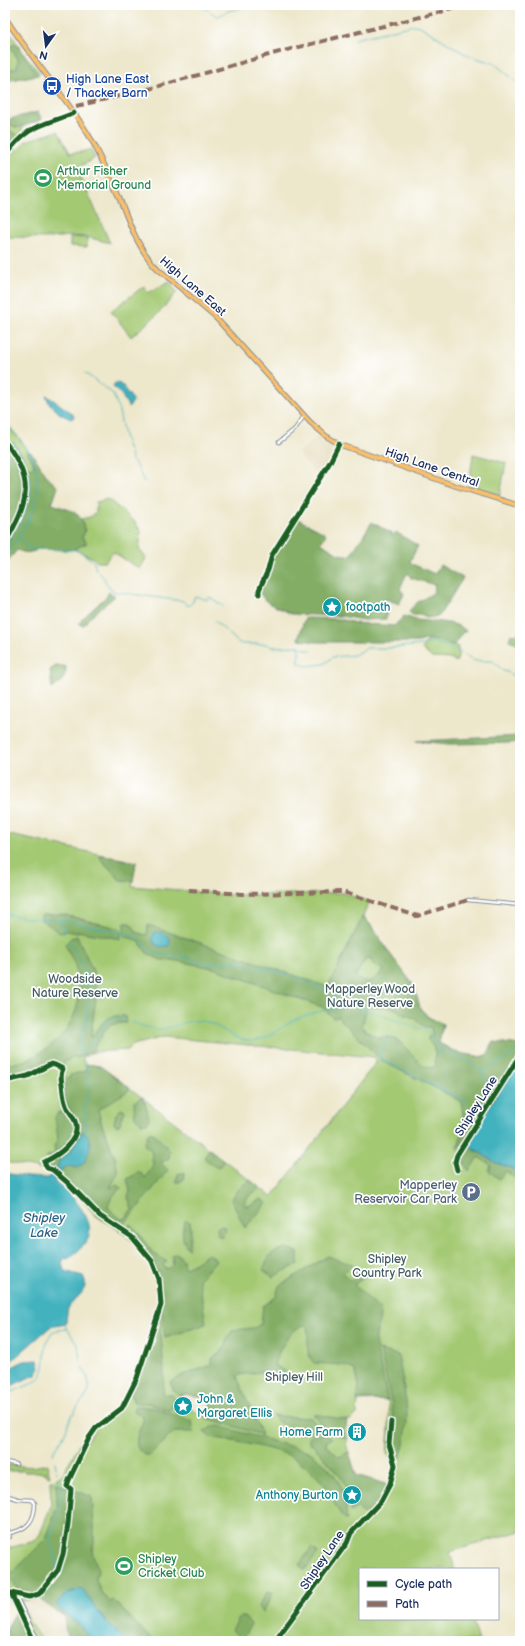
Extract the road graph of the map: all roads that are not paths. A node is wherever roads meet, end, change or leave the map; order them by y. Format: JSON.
{"nodes":[{"id":1,"x":5,"y":17,"type":"edge"},
{"id":2,"x":304,"y":416,"type":"junction"},
{"id":3,"x":279,"y":442,"type":"dead end"},
{"id":4,"x":339,"y":444,"type":"junction"},
{"id":5,"x":520,"y":506,"type":"edge"},
{"id":6,"x":259,"y":594,"type":"dead end"},
{"id":7,"x":468,"y":900,"type":"dead end"},
{"id":8,"x":520,"y":905,"type":"edge"},
{"id":9,"x":520,"y":1055,"type":"edge"},
{"id":10,"x":457,"y":1170,"type":"dead end"},
{"id":11,"x":391,"y":1422,"type":"dead end"},
{"id":12,"x":6,"y":1462,"type":"edge"},
{"id":13,"x":16,"y":1464,"type":"dead end"},
{"id":14,"x":5,"y":1466,"type":"edge"},
{"id":15,"x":5,"y":1495,"type":"edge"},
{"id":16,"x":7,"y":1529,"type":"dead end"},
{"id":17,"x":9,"y":1533,"type":"junction"},
{"id":18,"x":10,"y":1537,"type":"dead end"},
{"id":19,"x":5,"y":1594,"type":"edge"},
{"id":20,"x":39,"y":1641,"type":"edge"},
{"id":21,"x":275,"y":1641,"type":"edge"}],
"edges":[{"from":1,"to":2,"type":"main road","name":"High Lane East"},
{"from":2,"to":3,"type":"street"},
{"from":2,"to":4,"type":"main road","name":"High Lane East"},
{"from":4,"to":5,"type":"main road","name":"High Lane Central"},
{"from":4,"to":6,"type":"street"},
{"from":7,"to":8,"type":"street"},
{"from":9,"to":10,"type":"street","name":"Shipley Lane"},
{"from":11,"to":21,"type":"street","name":"Shipley Lane"},
{"from":12,"to":13,"type":"street"},
{"from":12,"to":14,"type":"street"},
{"from":15,"to":17,"type":"street"},
{"from":16,"to":17,"type":"street"},
{"from":17,"to":18,"type":"street"},
{"from":19,"to":20,"type":"street"}]}
